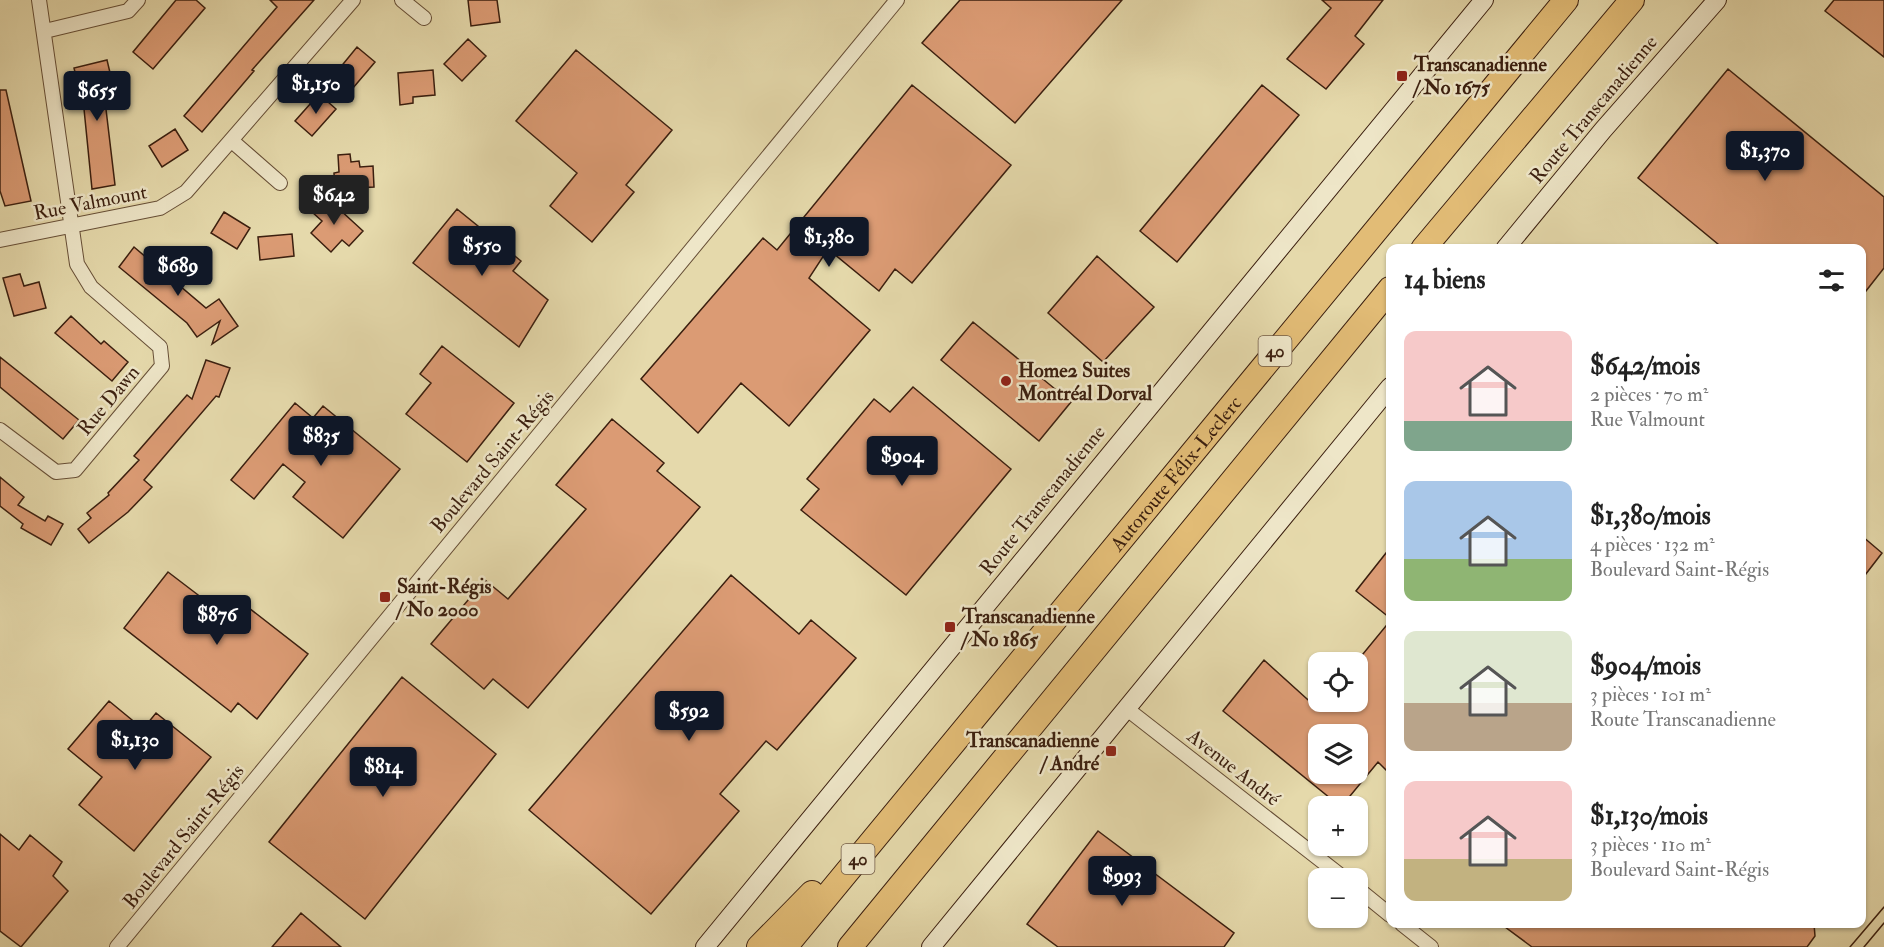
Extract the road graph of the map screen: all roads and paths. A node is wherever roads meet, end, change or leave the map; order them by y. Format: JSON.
{"nodes":[{"id":1,"x":39,"y":0,"type":"edge"},
{"id":2,"x":138,"y":0,"type":"edge"},
{"id":3,"x":353,"y":0,"type":"edge"},
{"id":4,"x":402,"y":0,"type":"edge"},
{"id":5,"x":897,"y":0,"type":"edge"},
{"id":6,"x":1484,"y":0,"type":"edge"},
{"id":7,"x":1566,"y":0,"type":"edge"},
{"id":8,"x":1632,"y":0,"type":"edge"},
{"id":9,"x":1717,"y":0,"type":"edge"},
{"id":10,"x":424,"y":18,"type":"dead end"},
{"id":11,"x":45,"y":31,"type":"junction"},
{"id":12,"x":232,"y":141,"type":"junction"},
{"id":13,"x":280,"y":183,"type":"dead end"},
{"id":14,"x":70,"y":226,"type":"junction"},
{"id":15,"x":0,"y":240,"type":"edge"},
{"id":16,"x":1427,"y":244,"type":"edge"},
{"id":17,"x":1508,"y":244,"type":"edge"},
{"id":18,"x":1386,"y":294,"type":"edge"},
{"id":19,"x":1386,"y":392,"type":"edge"},
{"id":20,"x":0,"y":430,"type":"edge"},
{"id":21,"x":1127,"y":709,"type":"junction"},
{"id":22,"x":930,"y":770,"type":"junction"},
{"id":23,"x":1331,"y":868,"type":"edge"},
{"id":24,"x":1368,"y":897,"type":"edge"},
{"id":25,"x":1386,"y":912,"type":"edge"},
{"id":26,"x":1407,"y":928,"type":"edge"},
{"id":27,"x":117,"y":947,"type":"edge"},
{"id":28,"x":705,"y":947,"type":"edge"},
{"id":29,"x":759,"y":947,"type":"edge"},
{"id":30,"x":785,"y":947,"type":"edge"},
{"id":31,"x":852,"y":947,"type":"edge"},
{"id":32,"x":932,"y":947,"type":"edge"},
{"id":33,"x":1431,"y":947,"type":"edge"}],
"edges":[{"from":1,"to":11,"type":"street","name":"Rue Dawn"},
{"from":2,"to":11,"type":"street"},
{"from":3,"to":12,"type":"street","name":"Rue Valmount"},
{"from":4,"to":10,"type":"street"},
{"from":5,"to":27,"type":"street","name":"Boulevard Saint-Régis"},
{"from":6,"to":28,"type":"main road","name":"Route Transcanadienne"},
{"from":7,"to":22,"type":"highway","name":"Autoroute Félix-Leclerc","number":"40"},
{"from":8,"to":16,"type":"highway"},
{"from":9,"to":17,"type":"main road","name":"Route Transcanadienne"},
{"from":11,"to":14,"type":"street","name":"Rue Dawn"},
{"from":12,"to":13,"type":"street"},
{"from":12,"to":14,"type":"street","name":"Rue Valmount"},
{"from":14,"to":15,"type":"street","name":"Rue Valmount"},
{"from":14,"to":20,"type":"street","name":"Rue Dawn"},
{"from":18,"to":31,"type":"highway","number":"40"},
{"from":19,"to":21,"type":"main road"},
{"from":21,"to":23,"type":"street","name":"Avenue André"},
{"from":21,"to":32,"type":"main road"},
{"from":22,"to":29,"type":"highway"},
{"from":22,"to":30,"type":"highway","name":"Autoroute Félix-Leclerc","number":"40"},
{"from":24,"to":25,"type":"street"},
{"from":26,"to":33,"type":"street"}]}
